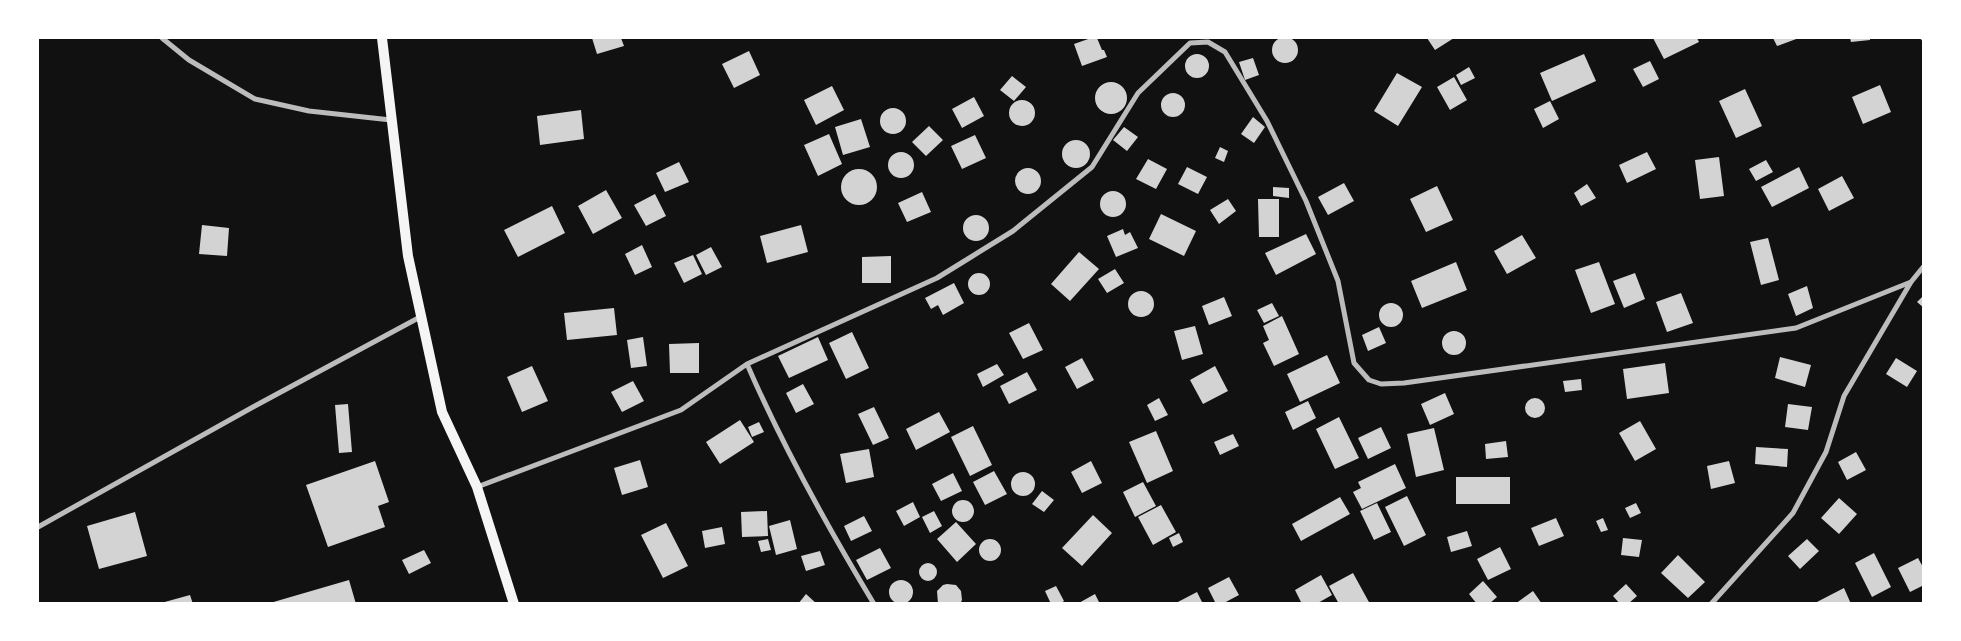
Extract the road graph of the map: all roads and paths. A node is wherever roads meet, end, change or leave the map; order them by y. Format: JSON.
{"nodes":[{"id":1,"x":162,"y":38,"type":"edge"},
{"id":2,"x":382,"y":38,"type":"edge"},
{"id":3,"x":392,"y":120,"type":"junction"},
{"id":4,"x":1924,"y":266,"type":"edge"},
{"id":5,"x":1911,"y":282,"type":"junction"},
{"id":6,"x":422,"y":316,"type":"junction"},
{"id":7,"x":747,"y":364,"type":"junction"},
{"id":8,"x":477,"y":487,"type":"junction"},
{"id":9,"x":38,"y":527,"type":"edge"},
{"id":10,"x":514,"y":604,"type":"edge"},
{"id":11,"x":874,"y":604,"type":"edge"},
{"id":12,"x":1711,"y":604,"type":"edge"}],
"edges":[{"from":1,"to":3,"type":"street"},
{"from":2,"to":3,"type":"main road"},
{"from":3,"to":6,"type":"main road"},
{"from":4,"to":5,"type":"street"},
{"from":5,"to":7,"type":"street"},
{"from":5,"to":12,"type":"street"},
{"from":6,"to":8,"type":"main road"},
{"from":6,"to":9,"type":"street"},
{"from":7,"to":8,"type":"street"},
{"from":7,"to":11,"type":"street"},
{"from":8,"to":10,"type":"main road"}]}
